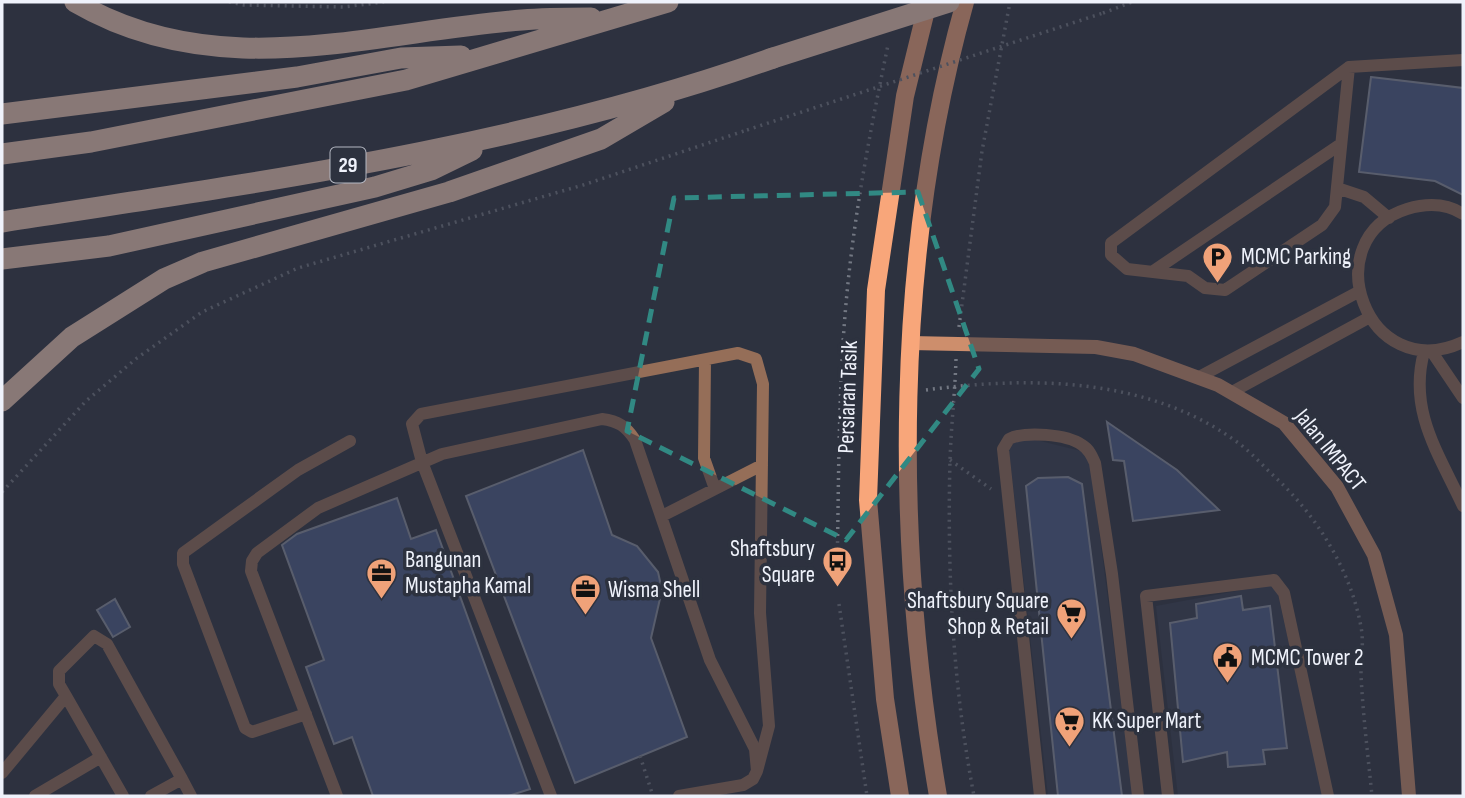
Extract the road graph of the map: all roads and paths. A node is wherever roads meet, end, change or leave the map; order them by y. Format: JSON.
{"nodes":[{"id":1,"x":75,"y":2,"type":"edge"},
{"id":2,"x":229,"y":2,"type":"edge"},
{"id":3,"x":384,"y":2,"type":"edge"},
{"id":4,"x":668,"y":2,"type":"edge"},
{"id":5,"x":928,"y":2,"type":"edge"},
{"id":6,"x":949,"y":2,"type":"edge"},
{"id":7,"x":965,"y":2,"type":"edge"},
{"id":8,"x":1010,"y":2,"type":"edge"},
{"id":9,"x":1132,"y":2,"type":"edge"},
{"id":10,"x":622,"y":17,"type":"junction"},
{"id":11,"x":492,"y":56,"type":"junction"},
{"id":12,"x":1463,"y":60,"type":"edge"},
{"id":13,"x":1349,"y":67,"type":"junction"},
{"id":14,"x":690,"y":87,"type":"junction"},
{"id":15,"x":2,"y":114,"type":"edge"},
{"id":16,"x":496,"y":138,"type":"junction"},
{"id":17,"x":1341,"y":144,"type":"junction"},
{"id":18,"x":2,"y":155,"type":"edge"},
{"id":19,"x":1337,"y":188,"type":"junction"},
{"id":20,"x":1463,"y":215,"type":"edge"},
{"id":21,"x":1389,"y":218,"type":"junction"},
{"id":22,"x":2,"y":222,"type":"edge"},
{"id":23,"x":2,"y":259,"type":"edge"},
{"id":24,"x":1152,"y":272,"type":"junction"},
{"id":25,"x":1360,"y":291,"type":"junction"},
{"id":26,"x":1370,"y":317,"type":"junction"},
{"id":27,"x":1463,"y":342,"type":"edge"},
{"id":28,"x":911,"y":343,"type":"junction"},
{"id":29,"x":956,"y":344,"type":"junction"},
{"id":30,"x":1428,"y":352,"type":"junction"},
{"id":31,"x":705,"y":360,"type":"junction"},
{"id":32,"x":1199,"y":377,"type":"junction"},
{"id":33,"x":955,"y":386,"type":"junction"},
{"id":34,"x":910,"y":393,"type":"junction"},
{"id":35,"x":1232,"y":393,"type":"junction"},
{"id":36,"x":1463,"y":398,"type":"edge"},
{"id":37,"x":2,"y":401,"type":"edge"},
{"id":38,"x":350,"y":441,"type":"dead end"},
{"id":39,"x":950,"y":460,"type":"junction"},
{"id":40,"x":422,"y":462,"type":"junction"},
{"id":41,"x":762,"y":465,"type":"junction"},
{"id":42,"x":715,"y":489,"type":"junction"},
{"id":43,"x":2,"y":492,"type":"edge"},
{"id":44,"x":1008,"y":502,"type":"junction"},
{"id":45,"x":1463,"y":506,"type":"edge"},
{"id":46,"x":662,"y":516,"type":"junction"},
{"id":47,"x":839,"y":604,"type":"dead end"},
{"id":48,"x":66,"y":696,"type":"junction"},
{"id":49,"x":306,"y":714,"type":"junction"},
{"id":50,"x":640,"y":756,"type":"dead end"},
{"id":51,"x":101,"y":757,"type":"junction"},
{"id":52,"x":757,"y":765,"type":"junction"},
{"id":53,"x":2,"y":774,"type":"edge"},
{"id":54,"x":182,"y":779,"type":"junction"},
{"id":55,"x":35,"y":796,"type":"edge"},
{"id":56,"x":123,"y":796,"type":"edge"},
{"id":57,"x":151,"y":796,"type":"edge"},
{"id":58,"x":191,"y":796,"type":"edge"},
{"id":59,"x":337,"y":796,"type":"edge"},
{"id":60,"x":551,"y":796,"type":"edge"},
{"id":61,"x":653,"y":796,"type":"edge"},
{"id":62,"x":679,"y":796,"type":"edge"},
{"id":63,"x":867,"y":796,"type":"edge"},
{"id":64,"x":900,"y":796,"type":"edge"},
{"id":65,"x":938,"y":796,"type":"edge"},
{"id":66,"x":974,"y":796,"type":"edge"},
{"id":67,"x":1040,"y":796,"type":"edge"},
{"id":68,"x":1138,"y":796,"type":"edge"},
{"id":69,"x":1168,"y":796,"type":"edge"},
{"id":70,"x":1328,"y":796,"type":"edge"},
{"id":71,"x":1372,"y":796,"type":"edge"},
{"id":72,"x":1409,"y":796,"type":"edge"}],
"edges":[{"from":1,"to":10,"type":"highway"},
{"from":2,"to":3,"type":"path"},
{"from":4,"to":10,"type":"highway"},
{"from":5,"to":64,"type":"main road","name":"Persiaran Tasik"},
{"from":6,"to":14,"type":"highway","number":"29","bridge":true},
{"from":7,"to":28,"type":"main road"},
{"from":8,"to":29,"type":"path"},
{"from":9,"to":43,"type":"path","bridge":true},
{"from":10,"to":11,"type":"highway"},
{"from":11,"to":15,"type":"highway"},
{"from":11,"to":18,"type":"highway"},
{"from":12,"to":13,"type":"lane"},
{"from":13,"to":17,"type":"lane"},
{"from":13,"to":24,"type":"lane"},
{"from":14,"to":16,"type":"highway","number":"29"},
{"from":14,"to":37,"type":"highway"},
{"from":16,"to":22,"type":"highway","number":"29"},
{"from":16,"to":23,"type":"highway"},
{"from":17,"to":19,"type":"lane"},
{"from":17,"to":24,"type":"lane"},
{"from":19,"to":21,"type":"lane"},
{"from":19,"to":24,"type":"lane"},
{"from":20,"to":21,"type":"lane"},
{"from":21,"to":25,"type":"lane"},
{"from":25,"to":26,"type":"lane"},
{"from":25,"to":32,"type":"lane"},
{"from":26,"to":30,"type":"lane"},
{"from":26,"to":35,"type":"lane"},
{"from":27,"to":30,"type":"lane"},
{"from":28,"to":29,"type":"street","name":"Jalan IMPACT"},
{"from":28,"to":34,"type":"main road"},
{"from":29,"to":32,"type":"street","name":"Jalan IMPACT"},
{"from":29,"to":33,"type":"path"},
{"from":30,"to":36,"type":"lane"},
{"from":30,"to":45,"type":"lane"},
{"from":31,"to":40,"type":"lane"},
{"from":31,"to":41,"type":"lane"},
{"from":31,"to":42,"type":"lane"},
{"from":32,"to":35,"type":"street","name":"Jalan IMPACT"},
{"from":33,"to":34,"type":"path"},
{"from":33,"to":39,"type":"path"},
{"from":33,"to":71,"type":"path"},
{"from":34,"to":65,"type":"main road"},
{"from":35,"to":72,"type":"street","name":"Jalan IMPACT"},
{"from":38,"to":49,"type":"lane"},
{"from":39,"to":44,"type":"path"},
{"from":39,"to":66,"type":"path"},
{"from":40,"to":46,"type":"lane"},
{"from":40,"to":49,"type":"lane"},
{"from":40,"to":60,"type":"lane"},
{"from":41,"to":42,"type":"lane"},
{"from":41,"to":52,"type":"lane"},
{"from":42,"to":46,"type":"lane"},
{"from":44,"to":67,"type":"lane"},
{"from":44,"to":68,"type":"lane"},
{"from":46,"to":52,"type":"lane"},
{"from":47,"to":63,"type":"path"},
{"from":48,"to":51,"type":"lane"},
{"from":48,"to":53,"type":"lane"},
{"from":48,"to":54,"type":"lane"},
{"from":49,"to":59,"type":"lane"},
{"from":50,"to":61,"type":"path"},
{"from":51,"to":55,"type":"lane"},
{"from":51,"to":56,"type":"lane"},
{"from":52,"to":62,"type":"lane"},
{"from":54,"to":57,"type":"lane"},
{"from":54,"to":58,"type":"lane"},
{"from":69,"to":70,"type":"lane"}]}
